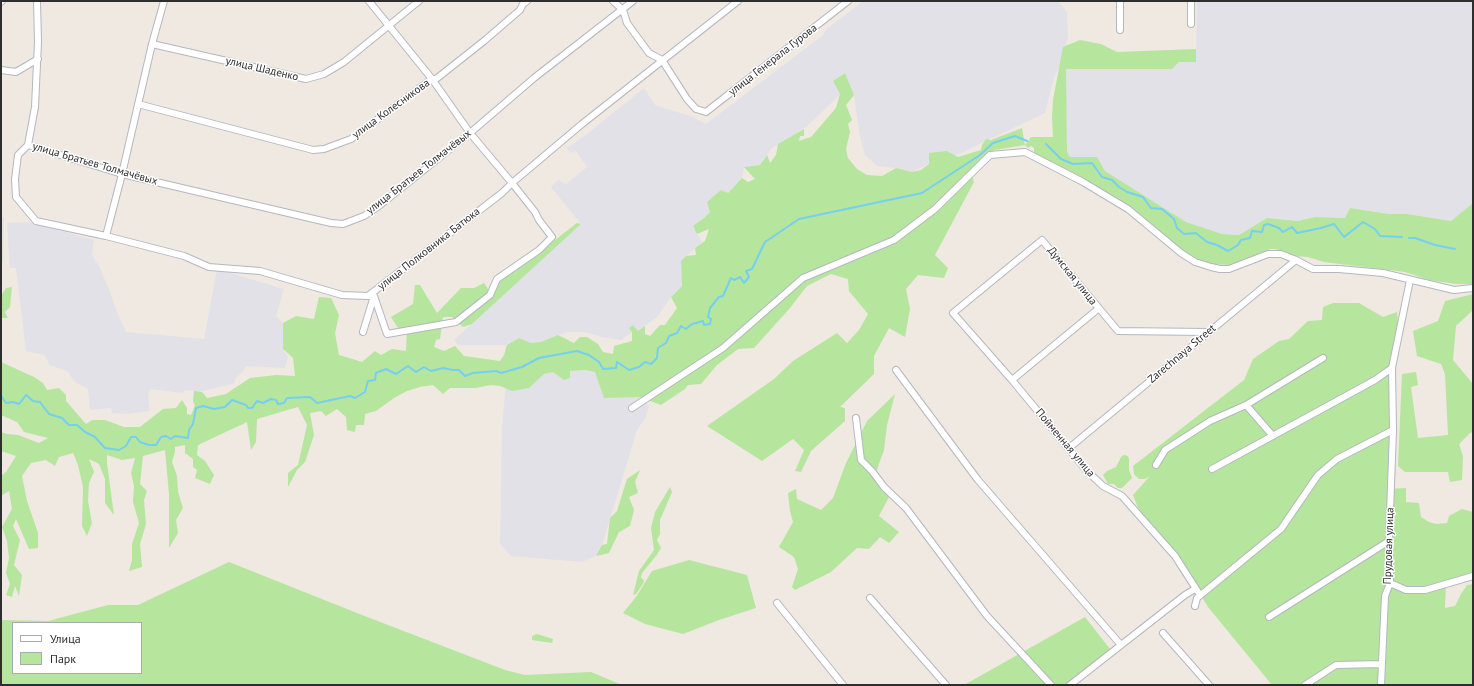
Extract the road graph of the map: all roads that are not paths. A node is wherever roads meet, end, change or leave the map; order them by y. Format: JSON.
{"nodes":[{"id":1,"x":37,"y":1,"type":"edge"},
{"id":2,"x":164,"y":1,"type":"edge"},
{"id":3,"x":369,"y":1,"type":"edge"},
{"id":4,"x":419,"y":1,"type":"edge"},
{"id":5,"x":527,"y":1,"type":"edge"},
{"id":6,"x":613,"y":1,"type":"edge"},
{"id":7,"x":633,"y":1,"type":"edge"},
{"id":8,"x":738,"y":1,"type":"edge"},
{"id":9,"x":848,"y":1,"type":"edge"},
{"id":10,"x":1120,"y":1,"type":"edge"},
{"id":11,"x":1191,"y":1,"type":"edge"},
{"id":12,"x":623,"y":10,"type":"junction"},
{"id":13,"x":1191,"y":24,"type":"dead end"},
{"id":14,"x":389,"y":26,"type":"junction"},
{"id":15,"x":1120,"y":30,"type":"dead end"},
{"id":16,"x":152,"y":44,"type":"junction"},
{"id":17,"x":38,"y":58,"type":"junction"},
{"id":18,"x":662,"y":60,"type":"junction"},
{"id":19,"x":1,"y":70,"type":"edge"},
{"id":20,"x":432,"y":79,"type":"junction"},
{"id":21,"x":138,"y":104,"type":"junction"},
{"id":22,"x":470,"y":133,"type":"junction"},
{"id":23,"x":28,"y":145,"type":"junction"},
{"id":24,"x":122,"y":174,"type":"junction"},
{"id":25,"x":512,"y":183,"type":"junction"},
{"id":26,"x":106,"y":236,"type":"junction"},
{"id":27,"x":1296,"y":260,"type":"junction"},
{"id":28,"x":1410,"y":280,"type":"junction"},
{"id":29,"x":1473,"y":288,"type":"edge"},
{"id":30,"x":371,"y":296,"type":"junction"},
{"id":31,"x":1098,"y":309,"type":"junction"},
{"id":32,"x":954,"y":313,"type":"joint"},
{"id":33,"x":363,"y":332,"type":"dead end"},
{"id":34,"x":1208,"y":332,"type":"junction"},
{"id":35,"x":1323,"y":358,"type":"dead end"},
{"id":36,"x":1392,"y":368,"type":"junction"},
{"id":37,"x":896,"y":370,"type":"dead end"},
{"id":38,"x":1012,"y":380,"type":"junction"},
{"id":39,"x":1246,"y":405,"type":"junction"},
{"id":40,"x":632,"y":408,"type":"dead end"},
{"id":41,"x":856,"y":418,"type":"dead end"},
{"id":42,"x":1393,"y":430,"type":"junction"},
{"id":43,"x":1273,"y":436,"type":"junction"},
{"id":44,"x":1069,"y":448,"type":"junction"},
{"id":45,"x":1156,"y":465,"type":"dead end"},
{"id":46,"x":1212,"y":469,"type":"dead end"},
{"id":47,"x":1389,"y":541,"type":"junction"},
{"id":48,"x":1473,"y":576,"type":"edge"},
{"id":49,"x":1390,"y":583,"type":"junction"},
{"id":50,"x":1195,"y":589,"type":"junction"},
{"id":51,"x":1200,"y":595,"type":"junction"},
{"id":52,"x":870,"y":598,"type":"dead end"},
{"id":53,"x":777,"y":603,"type":"dead end"},
{"id":54,"x":1195,"y":606,"type":"dead end"},
{"id":55,"x":1268,"y":617,"type":"dead end"},
{"id":56,"x":1163,"y":633,"type":"dead end"},
{"id":57,"x":1121,"y":645,"type":"junction"},
{"id":58,"x":1382,"y":664,"type":"junction"},
{"id":59,"x":843,"y":685,"type":"edge"},
{"id":60,"x":946,"y":685,"type":"edge"},
{"id":61,"x":1051,"y":685,"type":"edge"},
{"id":62,"x":1070,"y":685,"type":"edge"},
{"id":63,"x":1209,"y":685,"type":"edge"},
{"id":64,"x":1305,"y":685,"type":"edge"},
{"id":65,"x":1381,"y":685,"type":"edge"}],
"edges":[{"from":1,"to":17,"type":"street"},
{"from":2,"to":16,"type":"street"},
{"from":3,"to":14,"type":"street"},
{"from":4,"to":14,"type":"street","name":"улица Шаденко"},
{"from":5,"to":20,"type":"street","name":"улица Колесникова"},
{"from":6,"to":12,"type":"street"},
{"from":7,"to":12,"type":"street","name":"улица Братьев Толмачёвых"},
{"from":8,"to":18,"type":"street","name":"улица Полковника Батюка"},
{"from":9,"to":18,"type":"street","name":"улица Генерала Гурова"},
{"from":10,"to":15,"type":"street"},
{"from":11,"to":13,"type":"street"},
{"from":12,"to":18,"type":"street"},
{"from":12,"to":22,"type":"street","name":"улица Братьев Толмачёвых"},
{"from":14,"to":16,"type":"street","name":"улица Шаденко"},
{"from":14,"to":20,"type":"street"},
{"from":16,"to":21,"type":"street"},
{"from":17,"to":19,"type":"street"},
{"from":17,"to":23,"type":"street"},
{"from":18,"to":25,"type":"street","name":"улица Полковника Батюка"},
{"from":20,"to":21,"type":"street","name":"улица Колесникова"},
{"from":20,"to":22,"type":"street"},
{"from":21,"to":24,"type":"street"},
{"from":22,"to":24,"type":"street","name":"улица Братьев Толмачёвых"},
{"from":22,"to":25,"type":"street"},
{"from":23,"to":24,"type":"street","name":"улица Братьев Толмачёвых"},
{"from":23,"to":26,"type":"street","name":"улица Полковника Батюка"},
{"from":24,"to":26,"type":"street"},
{"from":25,"to":30,"type":"street","name":"улица Полковника Батюка"},
{"from":25,"to":30,"type":"street"},
{"from":26,"to":30,"type":"street","name":"улица Полковника Батюка"},
{"from":27,"to":28,"type":"street"},
{"from":27,"to":34,"type":"street","name":"Zarechnaya Street"},
{"from":27,"to":40,"type":"street"},
{"from":28,"to":29,"type":"street"},
{"from":28,"to":36,"type":"street","name":"Прудовая улица"},
{"from":30,"to":33,"type":"street"},
{"from":31,"to":32,"type":"street","name":"Думская улица"},
{"from":31,"to":34,"type":"street","name":"Думская улица"},
{"from":31,"to":38,"type":"street"},
{"from":32,"to":38,"type":"street","name":"Пойменная улица"},
{"from":34,"to":44,"type":"street","name":"Zarechnaya Street"},
{"from":35,"to":39,"type":"street"},
{"from":36,"to":42,"type":"street","name":"Прудовая улица"},
{"from":36,"to":43,"type":"street"},
{"from":37,"to":57,"type":"street"},
{"from":38,"to":44,"type":"street","name":"Пойменная улица"},
{"from":39,"to":43,"type":"street"},
{"from":39,"to":45,"type":"street"},
{"from":41,"to":61,"type":"street"},
{"from":42,"to":47,"type":"street","name":"Прудовая улица"},
{"from":42,"to":51,"type":"street"},
{"from":43,"to":46,"type":"street"},
{"from":44,"to":50,"type":"street","name":"Пойменная улица"},
{"from":47,"to":49,"type":"street","name":"Прудовая улица"},
{"from":47,"to":55,"type":"street"},
{"from":48,"to":49,"type":"street"},
{"from":49,"to":58,"type":"street","name":"Прудовая улица"},
{"from":50,"to":51,"type":"street","name":"Пойменная улица"},
{"from":50,"to":57,"type":"street"},
{"from":51,"to":54,"type":"street"},
{"from":52,"to":60,"type":"street"},
{"from":53,"to":59,"type":"street"},
{"from":56,"to":63,"type":"street"},
{"from":57,"to":62,"type":"street"},
{"from":58,"to":64,"type":"street"},
{"from":58,"to":65,"type":"street","name":"Прудовая улица"}]}
